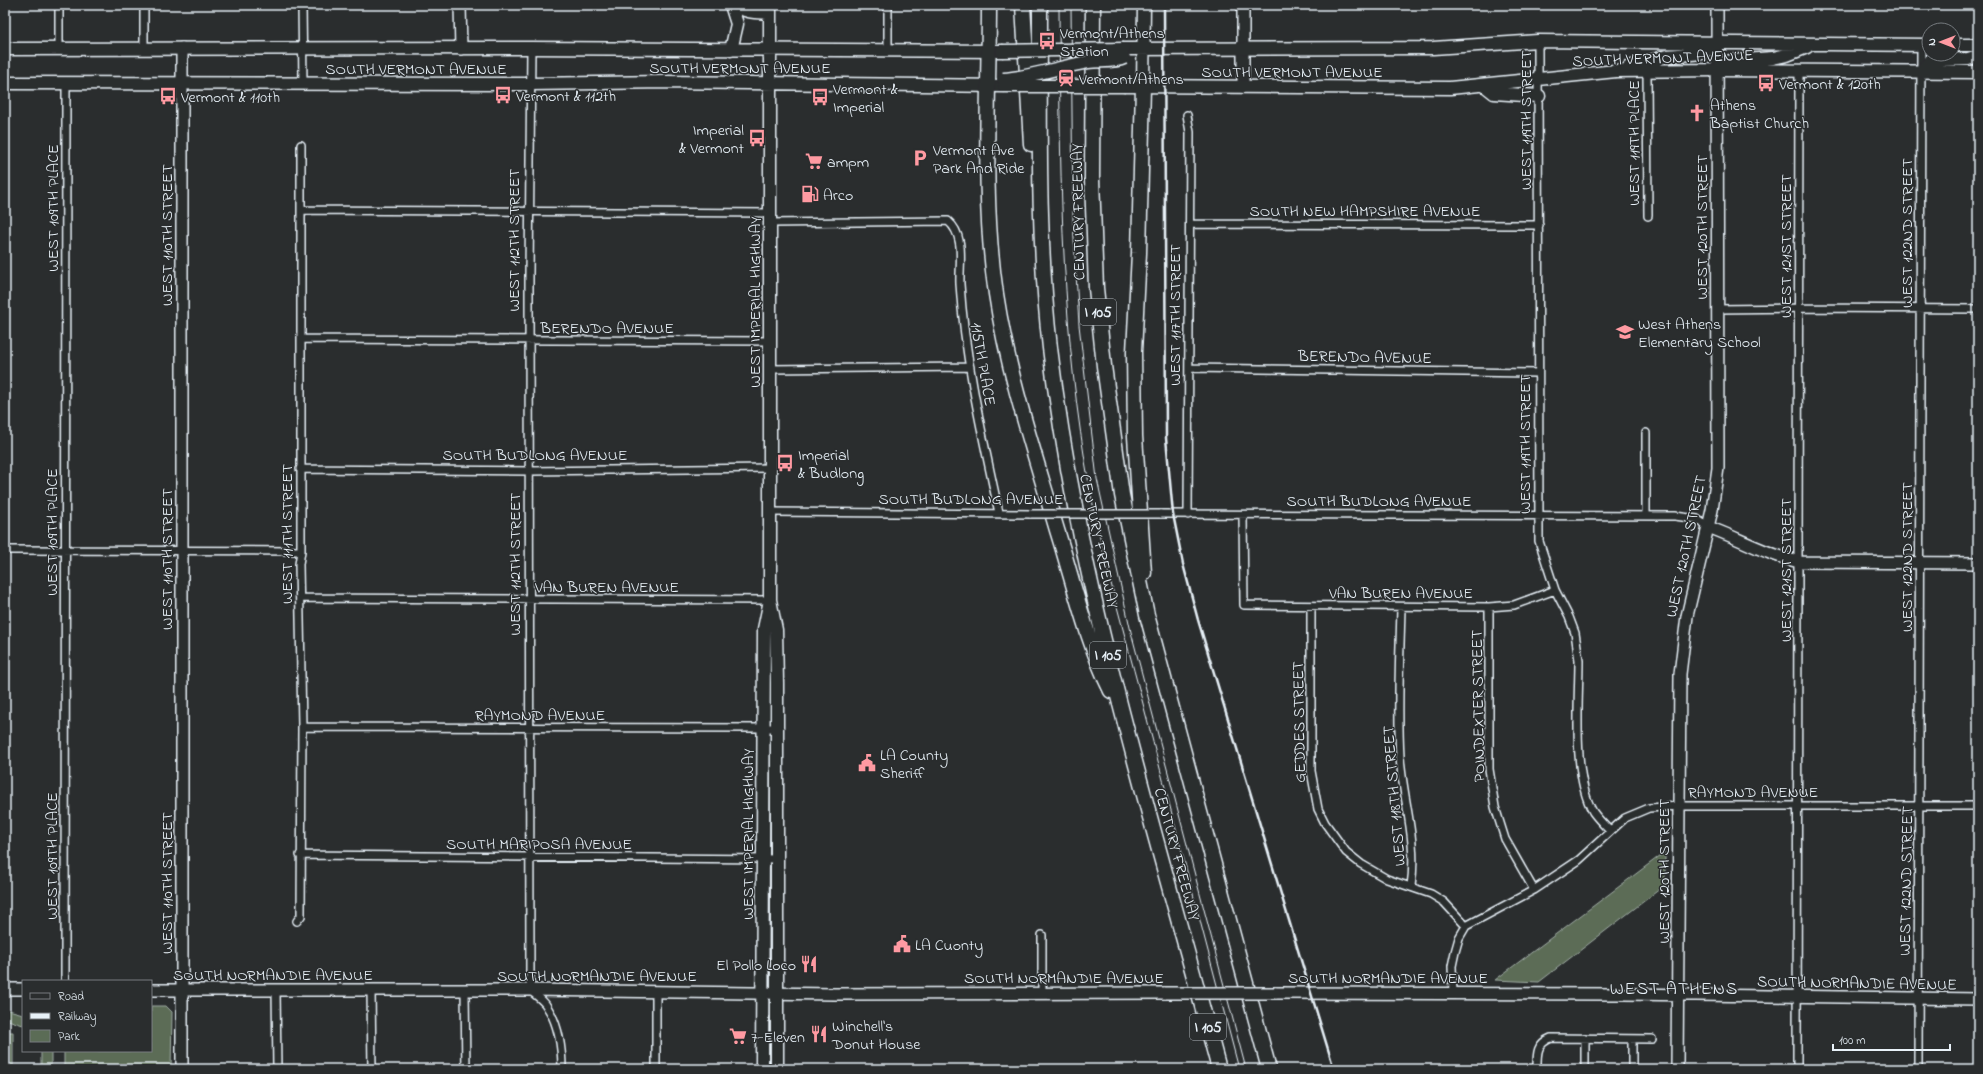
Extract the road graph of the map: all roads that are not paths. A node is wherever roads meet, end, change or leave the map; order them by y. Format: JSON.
{"nodes":[{"id":1,"x":59,"y":5,"type":"edge"},
{"id":2,"x":144,"y":5,"type":"edge"},
{"id":3,"x":302,"y":5,"type":"edge"},
{"id":4,"x":460,"y":5,"type":"edge"},
{"id":5,"x":731,"y":5,"type":"edge"},
{"id":6,"x":735,"y":5,"type":"edge"},
{"id":7,"x":888,"y":5,"type":"edge"},
{"id":8,"x":989,"y":5,"type":"edge"},
{"id":9,"x":1023,"y":5,"type":"edge"},
{"id":10,"x":1041,"y":5,"type":"edge"},
{"id":11,"x":1093,"y":5,"type":"edge"},
{"id":12,"x":1144,"y":5,"type":"edge"},
{"id":13,"x":1243,"y":5,"type":"edge"},
{"id":14,"x":1717,"y":5,"type":"edge"},
{"id":15,"x":770,"y":9,"type":"edge"},
{"id":16,"x":1538,"y":41,"type":"junction"},
{"id":17,"x":1718,"y":44,"type":"junction"},
{"id":18,"x":1813,"y":44,"type":"junction"},
{"id":19,"x":1921,"y":45,"type":"edge"},
{"id":20,"x":1961,"y":45,"type":"edge"},
{"id":21,"x":1978,"y":45,"type":"edge"},
{"id":22,"x":1243,"y":47,"type":"junction"},
{"id":23,"x":144,"y":48,"type":"junction"},
{"id":24,"x":182,"y":48,"type":"junction"},
{"id":25,"x":531,"y":48,"type":"junction"},
{"id":26,"x":1144,"y":48,"type":"junction"},
{"id":27,"x":5,"y":49,"type":"edge"},
{"id":28,"x":59,"y":49,"type":"junction"},
{"id":29,"x":302,"y":49,"type":"junction"},
{"id":30,"x":461,"y":49,"type":"junction"},
{"id":31,"x":731,"y":50,"type":"junction"},
{"id":32,"x":888,"y":50,"type":"junction"},
{"id":33,"x":770,"y":51,"type":"junction"},
{"id":34,"x":996,"y":51,"type":"junction"},
{"id":35,"x":1124,"y":53,"type":"junction"},
{"id":36,"x":1978,"y":56,"type":"edge"},
{"id":37,"x":1922,"y":62,"type":"edge"},
{"id":38,"x":1978,"y":63,"type":"edge"},
{"id":39,"x":1718,"y":70,"type":"junction"},
{"id":40,"x":1799,"y":70,"type":"junction"},
{"id":41,"x":1616,"y":71,"type":"junction"},
{"id":42,"x":1647,"y":71,"type":"junction"},
{"id":43,"x":1920,"y":72,"type":"junction"},
{"id":44,"x":1957,"y":72,"type":"junction"},
{"id":45,"x":1978,"y":72,"type":"edge"},
{"id":46,"x":1539,"y":78,"type":"junction"},
{"id":47,"x":1003,"y":82,"type":"junction"},
{"id":48,"x":5,"y":83,"type":"edge"},
{"id":49,"x":66,"y":83,"type":"junction"},
{"id":50,"x":770,"y":83,"type":"junction"},
{"id":51,"x":182,"y":84,"type":"junction"},
{"id":52,"x":303,"y":84,"type":"junction"},
{"id":53,"x":530,"y":84,"type":"junction"},
{"id":54,"x":1484,"y":84,"type":"junction"},
{"id":55,"x":988,"y":86,"type":"junction"},
{"id":56,"x":1143,"y":86,"type":"junction"},
{"id":57,"x":1243,"y":88,"type":"junction"},
{"id":58,"x":1539,"y":96,"type":"junction"},
{"id":59,"x":1187,"y":116,"type":"dead end"},
{"id":60,"x":301,"y":145,"type":"dead end"},
{"id":61,"x":301,"y":210,"type":"junction"},
{"id":62,"x":529,"y":212,"type":"junction"},
{"id":63,"x":1648,"y":216,"type":"dead end"},
{"id":64,"x":770,"y":218,"type":"junction"},
{"id":65,"x":1190,"y":224,"type":"junction"},
{"id":66,"x":1539,"y":225,"type":"junction"},
{"id":67,"x":1799,"y":308,"type":"junction"},
{"id":68,"x":1717,"y":309,"type":"junction"},
{"id":69,"x":1920,"y":309,"type":"junction"},
{"id":70,"x":1978,"y":309,"type":"edge"},
{"id":71,"x":1047,"y":318,"type":"junction"},
{"id":72,"x":301,"y":339,"type":"junction"},
{"id":73,"x":529,"y":341,"type":"junction"},
{"id":74,"x":770,"y":341,"type":"junction"},
{"id":75,"x":970,"y":367,"type":"junction"},
{"id":76,"x":1190,"y":368,"type":"junction"},
{"id":77,"x":770,"y":369,"type":"junction"},
{"id":78,"x":1538,"y":373,"type":"junction"},
{"id":79,"x":1646,"y":433,"type":"dead end"},
{"id":80,"x":770,"y":468,"type":"junction"},
{"id":81,"x":300,"y":469,"type":"junction"},
{"id":82,"x":530,"y":471,"type":"junction"},
{"id":83,"x":770,"y":512,"type":"junction"},
{"id":84,"x":999,"y":514,"type":"junction"},
{"id":85,"x":1188,"y":515,"type":"junction"},
{"id":86,"x":1243,"y":515,"type":"junction"},
{"id":87,"x":1646,"y":516,"type":"junction"},
{"id":88,"x":1538,"y":517,"type":"junction"},
{"id":89,"x":1708,"y":527,"type":"junction"},
{"id":90,"x":5,"y":550,"type":"edge"},
{"id":91,"x":65,"y":550,"type":"junction"},
{"id":92,"x":182,"y":550,"type":"junction"},
{"id":93,"x":301,"y":551,"type":"junction"},
{"id":94,"x":1799,"y":562,"type":"junction"},
{"id":95,"x":1920,"y":563,"type":"junction"},
{"id":96,"x":1978,"y":563,"type":"edge"},
{"id":97,"x":1555,"y":590,"type":"junction"},
{"id":98,"x":300,"y":598,"type":"junction"},
{"id":99,"x":530,"y":600,"type":"junction"},
{"id":100,"x":770,"y":600,"type":"junction"},
{"id":101,"x":1311,"y":606,"type":"junction"},
{"id":102,"x":1401,"y":607,"type":"junction"},
{"id":103,"x":1489,"y":607,"type":"junction"},
{"id":104,"x":1148,"y":615,"type":"junction"},
{"id":105,"x":764,"y":629,"type":"junction"},
{"id":106,"x":777,"y":706,"type":"junction"},
{"id":107,"x":1123,"y":716,"type":"junction"},
{"id":108,"x":302,"y":726,"type":"junction"},
{"id":109,"x":530,"y":728,"type":"junction"},
{"id":110,"x":764,"y":728,"type":"junction"},
{"id":111,"x":778,"y":728,"type":"junction"},
{"id":112,"x":1798,"y":805,"type":"junction"},
{"id":113,"x":1920,"y":805,"type":"junction"},
{"id":114,"x":1680,"y":806,"type":"junction"},
{"id":115,"x":1978,"y":806,"type":"edge"},
{"id":116,"x":1610,"y":831,"type":"junction"},
{"id":117,"x":300,"y":855,"type":"junction"},
{"id":118,"x":530,"y":856,"type":"junction"},
{"id":119,"x":762,"y":859,"type":"junction"},
{"id":120,"x":777,"y":859,"type":"junction"},
{"id":121,"x":1411,"y":886,"type":"junction"},
{"id":122,"x":1534,"y":890,"type":"junction"},
{"id":123,"x":297,"y":921,"type":"dead end"},
{"id":124,"x":1466,"y":926,"type":"junction"},
{"id":125,"x":1042,"y":935,"type":"dead end"},
{"id":126,"x":65,"y":980,"type":"edge"},
{"id":127,"x":5,"y":989,"type":"edge"},
{"id":128,"x":22,"y":989,"type":"edge"},
{"id":129,"x":152,"y":990,"type":"edge"},
{"id":130,"x":182,"y":990,"type":"junction"},
{"id":131,"x":276,"y":990,"type":"junction"},
{"id":132,"x":372,"y":990,"type":"junction"},
{"id":133,"x":530,"y":990,"type":"junction"},
{"id":134,"x":466,"y":991,"type":"junction"},
{"id":135,"x":656,"y":992,"type":"junction"},
{"id":136,"x":1042,"y":992,"type":"junction"},
{"id":137,"x":762,"y":993,"type":"junction"},
{"id":138,"x":776,"y":993,"type":"junction"},
{"id":139,"x":1452,"y":993,"type":"junction"},
{"id":140,"x":1678,"y":996,"type":"junction"},
{"id":141,"x":1798,"y":997,"type":"junction"},
{"id":142,"x":1918,"y":998,"type":"junction"},
{"id":143,"x":1978,"y":999,"type":"edge"},
{"id":144,"x":1585,"y":1038,"type":"junction"},
{"id":145,"x":1632,"y":1039,"type":"junction"},
{"id":146,"x":1652,"y":1039,"type":"dead end"},
{"id":147,"x":182,"y":1069,"type":"edge"},
{"id":148,"x":277,"y":1069,"type":"edge"},
{"id":149,"x":372,"y":1069,"type":"edge"},
{"id":150,"x":466,"y":1069,"type":"edge"},
{"id":151,"x":562,"y":1069,"type":"edge"},
{"id":152,"x":656,"y":1069,"type":"edge"},
{"id":153,"x":762,"y":1069,"type":"edge"},
{"id":154,"x":777,"y":1069,"type":"edge"},
{"id":155,"x":1219,"y":1069,"type":"edge"},
{"id":156,"x":1269,"y":1069,"type":"edge"},
{"id":157,"x":1537,"y":1069,"type":"edge"},
{"id":158,"x":1585,"y":1069,"type":"edge"},
{"id":159,"x":1632,"y":1069,"type":"edge"},
{"id":160,"x":1677,"y":1069,"type":"edge"},
{"id":161,"x":1797,"y":1069,"type":"edge"},
{"id":162,"x":1918,"y":1069,"type":"edge"}],
"edges":[{"from":1,"to":28,"type":"street"},
{"from":2,"to":23,"type":"street"},
{"from":3,"to":29,"type":"street"},
{"from":4,"to":30,"type":"street"},
{"from":5,"to":31,"type":"main road"},
{"from":6,"to":15,"type":"main road"},
{"from":7,"to":32,"type":"street"},
{"from":8,"to":34,"type":"highway"},
{"from":9,"to":71,"type":"highway"},
{"from":10,"to":71,"type":"highway","name":"CENTURY FREEWAY","number":"I 105"},
{"from":11,"to":104,"type":"highway","name":"CENTURY FREEWAY","number":"I 105"},
{"from":12,"to":26,"type":"main road"},
{"from":13,"to":22,"type":"street"},
{"from":14,"to":17,"type":"street","name":"WEST 120TH STREET"},
{"from":15,"to":33,"type":"main road","name":"WEST IMPERIAL HIGHWAY"},
{"from":16,"to":17,"type":"main road","name":"SOUTH VERMONT AVENUE"},
{"from":16,"to":22,"type":"main road","name":"SOUTH VERMONT AVENUE"},
{"from":16,"to":46,"type":"street","name":"WEST 119TH STREET"},
{"from":17,"to":18,"type":"main road","name":"SOUTH VERMONT AVENUE"},
{"from":17,"to":39,"type":"street","name":"WEST 120TH STREET"},
{"from":17,"to":41,"type":"main road"},
{"from":18,"to":19,"type":"main road","name":"SOUTH VERMONT AVENUE"},
{"from":18,"to":39,"type":"main road"},
{"from":20,"to":21,"type":"main road"},
{"from":22,"to":26,"type":"main road","name":"SOUTH VERMONT AVENUE"},
{"from":22,"to":57,"type":"street"},
{"from":23,"to":24,"type":"main road","name":"SOUTH VERMONT AVENUE"},
{"from":23,"to":28,"type":"main road","name":"SOUTH VERMONT AVENUE"},
{"from":24,"to":29,"type":"main road","name":"SOUTH VERMONT AVENUE"},
{"from":24,"to":51,"type":"street","name":"WEST 110TH STREET"},
{"from":25,"to":30,"type":"main road","name":"SOUTH VERMONT AVENUE"},
{"from":25,"to":31,"type":"main road","name":"SOUTH VERMONT AVENUE"},
{"from":25,"to":53,"type":"street","name":"WEST 112TH STREET"},
{"from":26,"to":35,"type":"main road","name":"SOUTH VERMONT AVENUE"},
{"from":26,"to":56,"type":"main road"},
{"from":27,"to":28,"type":"main road","name":"SOUTH VERMONT AVENUE"},
{"from":29,"to":30,"type":"main road","name":"SOUTH VERMONT AVENUE"},
{"from":29,"to":52,"type":"street"},
{"from":31,"to":33,"type":"main road","name":"SOUTH VERMONT AVENUE"},
{"from":32,"to":33,"type":"main road","name":"SOUTH VERMONT AVENUE"},
{"from":32,"to":34,"type":"main road","name":"SOUTH VERMONT AVENUE"},
{"from":33,"to":50,"type":"main road","name":"WEST IMPERIAL HIGHWAY"},
{"from":34,"to":35,"type":"main road","name":"SOUTH VERMONT AVENUE","bridge":true},
{"from":34,"to":55,"type":"highway"},
{"from":35,"to":47,"type":"main road","bridge":true},
{"from":36,"to":43,"type":"main road"},
{"from":37,"to":43,"type":"street","name":"WEST 122ND STREET"},
{"from":38,"to":44,"type":"main road"},
{"from":39,"to":40,"type":"main road","name":"SOUTH VERMONT AVENUE"},
{"from":39,"to":42,"type":"main road","name":"SOUTH VERMONT AVENUE"},
{"from":39,"to":68,"type":"street","name":"WEST 120TH STREET"},
{"from":40,"to":43,"type":"main road","name":"SOUTH VERMONT AVENUE"},
{"from":40,"to":67,"type":"street","name":"WEST 121ST STREET"},
{"from":41,"to":42,"type":"main road","name":"SOUTH VERMONT AVENUE"},
{"from":41,"to":46,"type":"main road","name":"SOUTH VERMONT AVENUE"},
{"from":42,"to":63,"type":"street","name":"WEST 119TH PLACE"},
{"from":43,"to":44,"type":"main road","name":"SOUTH VERMONT AVENUE"},
{"from":43,"to":69,"type":"street","name":"WEST 122ND STREET"},
{"from":44,"to":45,"type":"main road","name":"SOUTH VERMONT AVENUE"},
{"from":46,"to":54,"type":"main road","name":"SOUTH VERMONT AVENUE"},
{"from":46,"to":58,"type":"street","name":"WEST 119TH STREET"},
{"from":47,"to":55,"type":"main road","name":"SOUTH VERMONT AVENUE"},
{"from":47,"to":56,"type":"main road","name":"SOUTH VERMONT AVENUE","bridge":true},
{"from":48,"to":49,"type":"main road","name":"SOUTH VERMONT AVENUE"},
{"from":49,"to":51,"type":"main road","name":"SOUTH VERMONT AVENUE"},
{"from":49,"to":91,"type":"street","name":"WEST 109TH PLACE"},
{"from":50,"to":53,"type":"main road","name":"SOUTH VERMONT AVENUE"},
{"from":50,"to":55,"type":"main road","name":"SOUTH VERMONT AVENUE"},
{"from":50,"to":64,"type":"main road","name":"WEST IMPERIAL HIGHWAY"},
{"from":51,"to":52,"type":"main road","name":"SOUTH VERMONT AVENUE"},
{"from":51,"to":92,"type":"street","name":"WEST 110TH STREET"},
{"from":52,"to":53,"type":"main road","name":"SOUTH VERMONT AVENUE"},
{"from":53,"to":62,"type":"street","name":"WEST 112TH STREET"},
{"from":54,"to":57,"type":"main road","name":"SOUTH VERMONT AVENUE"},
{"from":54,"to":58,"type":"main road"},
{"from":55,"to":107,"type":"highway"},
{"from":56,"to":57,"type":"main road","name":"SOUTH VERMONT AVENUE"},
{"from":56,"to":104,"type":"highway"},
{"from":58,"to":66,"type":"street","name":"WEST 119TH STREET"},
{"from":59,"to":65,"type":"street","name":"WEST 117TH STREET"},
{"from":60,"to":61,"type":"street","name":"WEST 111TH STREET"},
{"from":61,"to":62,"type":"street"},
{"from":61,"to":72,"type":"street","name":"WEST 111TH STREET"},
{"from":62,"to":64,"type":"street"},
{"from":62,"to":73,"type":"street","name":"WEST 112TH STREET"},
{"from":64,"to":74,"type":"main road","name":"WEST IMPERIAL HIGHWAY"},
{"from":64,"to":75,"type":"street","name":"115TH PLACE"},
{"from":65,"to":66,"type":"street","name":"SOUTH NEW HAMPSHIRE AVENUE"},
{"from":65,"to":76,"type":"street","name":"WEST 117TH STREET"},
{"from":66,"to":78,"type":"street","name":"WEST 119TH STREET"},
{"from":67,"to":68,"type":"street"},
{"from":67,"to":69,"type":"street"},
{"from":67,"to":94,"type":"street","name":"WEST 121ST STREET"},
{"from":68,"to":89,"type":"street","name":"WEST 120TH STREET"},
{"from":69,"to":70,"type":"street"},
{"from":69,"to":95,"type":"street","name":"WEST 122ND STREET"},
{"from":71,"to":107,"type":"highway","name":"CENTURY FREEWAY","number":"I 105"},
{"from":72,"to":73,"type":"street","name":"BERENDO AVENUE"},
{"from":72,"to":81,"type":"street","name":"WEST 111TH STREET"},
{"from":73,"to":74,"type":"street","name":"BERENDO AVENUE"},
{"from":73,"to":82,"type":"street","name":"WEST 112TH STREET"},
{"from":74,"to":77,"type":"main road","name":"WEST IMPERIAL HIGHWAY"},
{"from":75,"to":77,"type":"street"},
{"from":75,"to":84,"type":"street","name":"115TH PLACE"},
{"from":76,"to":78,"type":"street","name":"BERENDO AVENUE"},
{"from":76,"to":85,"type":"street","name":"WEST 117TH STREET"},
{"from":77,"to":80,"type":"main road","name":"WEST IMPERIAL HIGHWAY"},
{"from":78,"to":88,"type":"street","name":"WEST 119TH STREET"},
{"from":79,"to":87,"type":"street"},
{"from":80,"to":82,"type":"street","name":"SOUTH BUDLONG AVENUE"},
{"from":80,"to":83,"type":"main road","name":"WEST IMPERIAL HIGHWAY"},
{"from":81,"to":82,"type":"street","name":"SOUTH BUDLONG AVENUE"},
{"from":81,"to":93,"type":"street","name":"WEST 111TH STREET"},
{"from":82,"to":99,"type":"street","name":"WEST 112TH STREET"},
{"from":83,"to":84,"type":"street","name":"SOUTH BUDLONG AVENUE"},
{"from":83,"to":100,"type":"main road","name":"WEST IMPERIAL HIGHWAY"},
{"from":84,"to":85,"type":"street","name":"SOUTH BUDLONG AVENUE","bridge":true},
{"from":85,"to":86,"type":"street","name":"SOUTH BUDLONG AVENUE"},
{"from":86,"to":88,"type":"street","name":"SOUTH BUDLONG AVENUE"},
{"from":86,"to":101,"type":"street","name":"VAN BUREN AVENUE"},
{"from":87,"to":88,"type":"street","name":"SOUTH BUDLONG AVENUE"},
{"from":87,"to":89,"type":"street","name":"SOUTH BUDLONG AVENUE"},
{"from":88,"to":97,"type":"street","name":"WEST 119TH STREET"},
{"from":89,"to":94,"type":"street","name":"SOUTH BUDLONG AVENUE"},
{"from":89,"to":114,"type":"street","name":"WEST 120TH STREET"},
{"from":90,"to":91,"type":"street"},
{"from":91,"to":92,"type":"street"},
{"from":91,"to":126,"type":"street","name":"WEST 109TH PLACE"},
{"from":92,"to":93,"type":"street"},
{"from":92,"to":130,"type":"street","name":"WEST 110TH STREET"},
{"from":93,"to":98,"type":"street","name":"WEST 111TH STREET"},
{"from":94,"to":95,"type":"street","name":"SOUTH BUDLONG AVENUE"},
{"from":94,"to":112,"type":"street","name":"WEST 121ST STREET"},
{"from":95,"to":96,"type":"street","name":"SOUTH BUDLONG AVENUE"},
{"from":95,"to":113,"type":"street","name":"WEST 122ND STREET"},
{"from":97,"to":103,"type":"street","name":"VAN BUREN AVENUE"},
{"from":97,"to":116,"type":"street","name":"WEST 119TH STREET"},
{"from":98,"to":99,"type":"street","name":"VAN BUREN AVENUE"},
{"from":98,"to":108,"type":"street","name":"WEST 111TH STREET"},
{"from":99,"to":100,"type":"street","name":"VAN BUREN AVENUE"},
{"from":99,"to":109,"type":"street","name":"WEST 112TH STREET"},
{"from":100,"to":105,"type":"main road","name":"WEST IMPERIAL HIGHWAY"},
{"from":100,"to":106,"type":"main road","name":"WEST IMPERIAL HIGHWAY"},
{"from":101,"to":102,"type":"street","name":"VAN BUREN AVENUE"},
{"from":101,"to":121,"type":"street","name":"GEDDES STREET"},
{"from":102,"to":103,"type":"street","name":"VAN BUREN AVENUE"},
{"from":102,"to":121,"type":"street","name":"WEST 118TH STREET"},
{"from":103,"to":122,"type":"street","name":"POINDEXTER STREET"},
{"from":104,"to":156,"type":"highway","name":"CENTURY FREEWAY","number":"I 105"},
{"from":105,"to":106,"type":"main road"},
{"from":105,"to":110,"type":"main road","name":"WEST IMPERIAL HIGHWAY"},
{"from":106,"to":111,"type":"main road","name":"WEST IMPERIAL HIGHWAY"},
{"from":107,"to":155,"type":"highway","name":"CENTURY FREEWAY","number":"I 105"},
{"from":108,"to":109,"type":"street","name":"RAYMOND AVENUE"},
{"from":108,"to":117,"type":"street","name":"WEST 111TH STREET"},
{"from":109,"to":110,"type":"street","name":"RAYMOND AVENUE"},
{"from":109,"to":118,"type":"street","name":"WEST 112TH STREET"},
{"from":110,"to":111,"type":"street","name":"RAYMOND AVENUE"},
{"from":110,"to":119,"type":"main road","name":"WEST IMPERIAL HIGHWAY"},
{"from":111,"to":120,"type":"main road","name":"WEST IMPERIAL HIGHWAY"},
{"from":112,"to":113,"type":"street","name":"RAYMOND AVENUE"},
{"from":112,"to":114,"type":"street","name":"RAYMOND AVENUE"},
{"from":112,"to":141,"type":"street","name":"WEST 121ST STREET"},
{"from":113,"to":115,"type":"street","name":"RAYMOND AVENUE"},
{"from":113,"to":142,"type":"street","name":"WEST 122ND STREET"},
{"from":114,"to":116,"type":"street","name":"RAYMOND AVENUE"},
{"from":114,"to":140,"type":"street","name":"WEST 120TH STREET"},
{"from":116,"to":122,"type":"street","name":"RAYMOND AVENUE"},
{"from":117,"to":118,"type":"street","name":"SOUTH MARIPOSA AVENUE"},
{"from":117,"to":123,"type":"street","name":"WEST 111TH STREET"},
{"from":118,"to":119,"type":"street","name":"SOUTH MARIPOSA AVENUE"},
{"from":118,"to":133,"type":"street","name":"WEST 112TH STREET"},
{"from":119,"to":120,"type":"street","name":"SOUTH MARIPOSA AVENUE"},
{"from":119,"to":137,"type":"main road","name":"WEST IMPERIAL HIGHWAY"},
{"from":120,"to":138,"type":"main road","name":"WEST IMPERIAL HIGHWAY"},
{"from":121,"to":124,"type":"street","name":"GEDDES STREET"},
{"from":122,"to":124,"type":"street","name":"RAYMOND AVENUE"},
{"from":124,"to":139,"type":"street"},
{"from":125,"to":136,"type":"street"},
{"from":127,"to":128,"type":"street"},
{"from":129,"to":130,"type":"street","name":"SOUTH NORMANDIE AVENUE"},
{"from":130,"to":131,"type":"street","name":"SOUTH NORMANDIE AVENUE"},
{"from":130,"to":147,"type":"street","name":"WEST 110TH STREET"},
{"from":131,"to":132,"type":"street","name":"SOUTH NORMANDIE AVENUE"},
{"from":131,"to":148,"type":"street"},
{"from":132,"to":134,"type":"street","name":"SOUTH NORMANDIE AVENUE"},
{"from":132,"to":149,"type":"street"},
{"from":133,"to":134,"type":"street","name":"SOUTH NORMANDIE AVENUE"},
{"from":133,"to":135,"type":"street","name":"SOUTH NORMANDIE AVENUE"},
{"from":133,"to":151,"type":"street"},
{"from":134,"to":150,"type":"street"},
{"from":135,"to":137,"type":"street","name":"SOUTH NORMANDIE AVENUE"},
{"from":135,"to":152,"type":"street"},
{"from":136,"to":138,"type":"street","name":"SOUTH NORMANDIE AVENUE"},
{"from":136,"to":139,"type":"street","name":"SOUTH NORMANDIE AVENUE","bridge":true},
{"from":137,"to":138,"type":"street","name":"SOUTH NORMANDIE AVENUE"},
{"from":137,"to":153,"type":"main road","name":"WEST IMPERIAL HIGHWAY"},
{"from":138,"to":154,"type":"main road","name":"WEST IMPERIAL HIGHWAY"},
{"from":139,"to":140,"type":"street","name":"SOUTH NORMANDIE AVENUE"},
{"from":140,"to":141,"type":"street","name":"SOUTH NORMANDIE AVENUE"},
{"from":140,"to":160,"type":"street","name":"WEST 120TH STREET"},
{"from":141,"to":142,"type":"street","name":"SOUTH NORMANDIE AVENUE"},
{"from":141,"to":161,"type":"street","name":"WEST 121ST STREET"},
{"from":142,"to":143,"type":"street","name":"SOUTH NORMANDIE AVENUE"},
{"from":142,"to":162,"type":"street","name":"WEST 122ND STREET"},
{"from":144,"to":145,"type":"street"},
{"from":144,"to":157,"type":"street"},
{"from":144,"to":158,"type":"street"},
{"from":145,"to":146,"type":"street"},
{"from":145,"to":159,"type":"street"}]}
